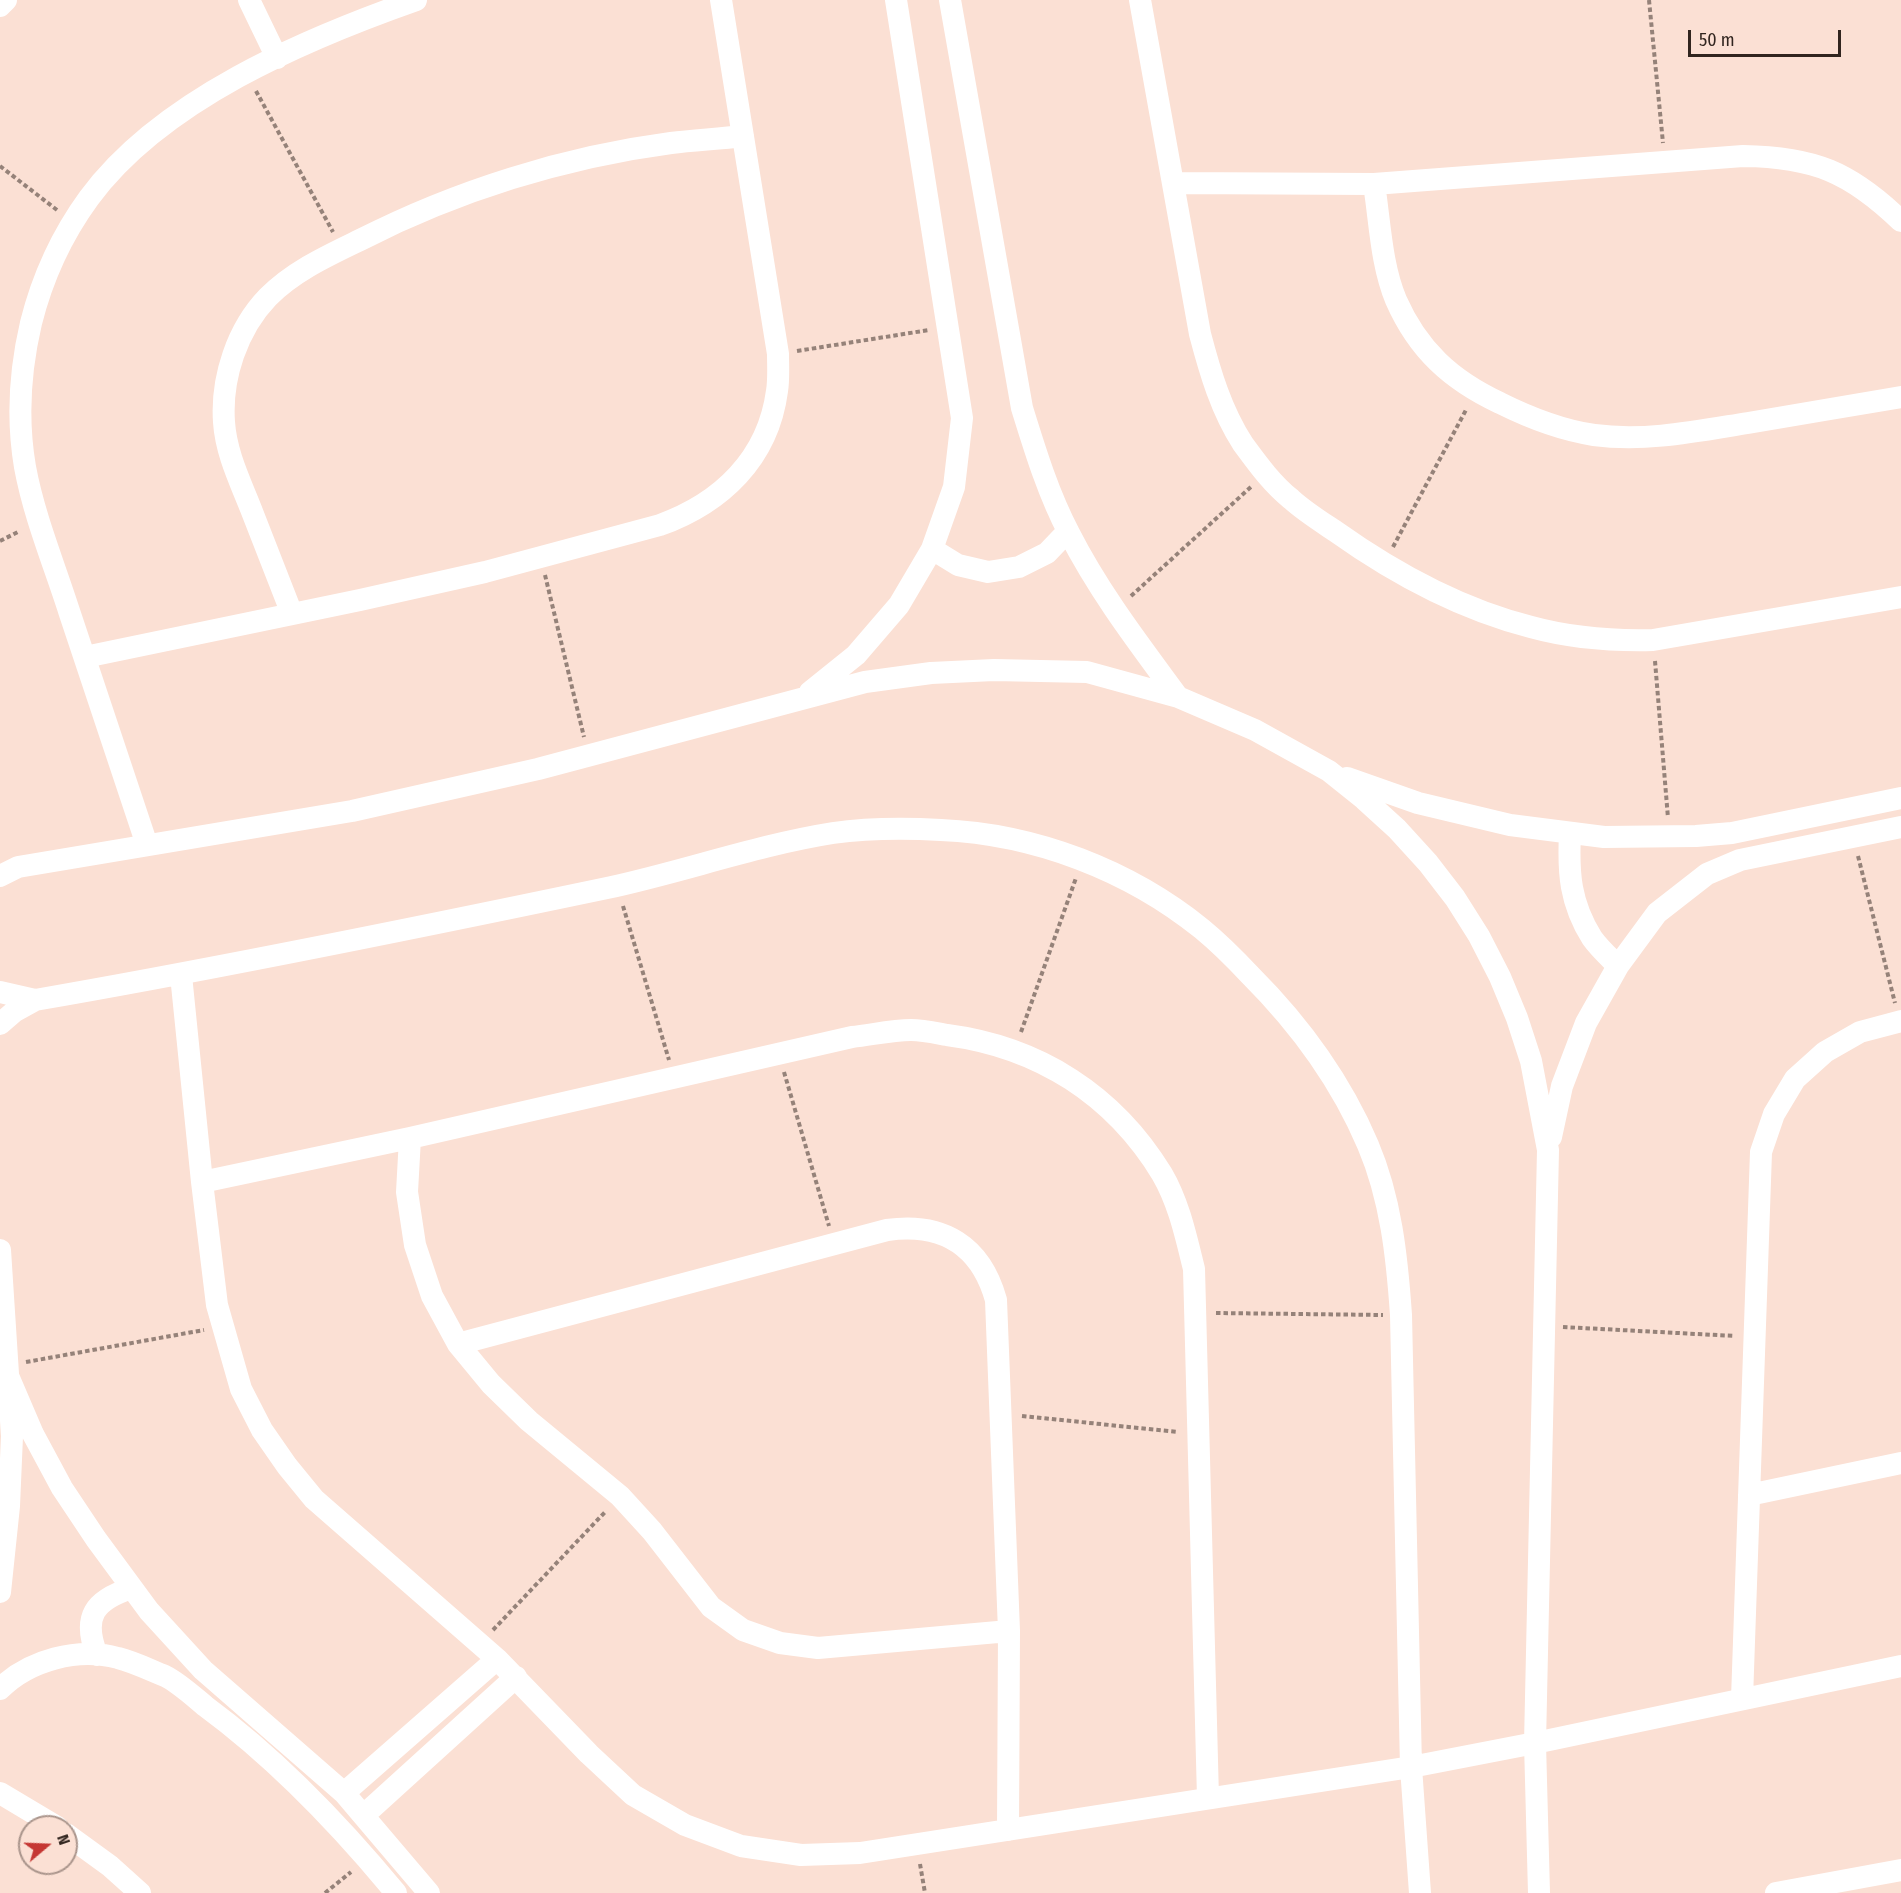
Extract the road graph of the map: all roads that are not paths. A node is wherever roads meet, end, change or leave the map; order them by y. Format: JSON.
{"nodes":[{"id":1,"x":6,"y":0,"type":"edge"},
{"id":2,"x":249,"y":0,"type":"edge"},
{"id":3,"x":416,"y":0,"type":"edge"},
{"id":4,"x":721,"y":0,"type":"edge"},
{"id":5,"x":896,"y":0,"type":"edge"},
{"id":6,"x":950,"y":0,"type":"edge"},
{"id":7,"x":1140,"y":0,"type":"edge"},
{"id":8,"x":0,"y":6,"type":"edge"},
{"id":9,"x":277,"y":58,"type":"junction"},
{"id":10,"x":743,"y":136,"type":"junction"},
{"id":11,"x":1173,"y":183,"type":"junction"},
{"id":12,"x":1374,"y":184,"type":"junction"},
{"id":13,"x":1901,"y":221,"type":"edge"},
{"id":14,"x":1901,"y":397,"type":"edge"},
{"id":15,"x":1068,"y":531,"type":"junction"},
{"id":16,"x":932,"y":549,"type":"junction"},
{"id":17,"x":1901,"y":597,"type":"edge"},
{"id":18,"x":292,"y":614,"type":"junction"},
{"id":19,"x":85,"y":657,"type":"junction"},
{"id":20,"x":805,"y":696,"type":"junction"},
{"id":21,"x":1178,"y":697,"type":"junction"},
{"id":22,"x":1329,"y":771,"type":"junction"},
{"id":23,"x":1901,"y":798,"type":"edge"},
{"id":24,"x":1901,"y":827,"type":"edge"},
{"id":25,"x":1570,"y":833,"type":"junction"},
{"id":26,"x":147,"y":845,"type":"junction"},
{"id":27,"x":6,"y":869,"type":"edge"},
{"id":28,"x":1618,"y":966,"type":"junction"},
{"id":29,"x":181,"y":975,"type":"junction"},
{"id":30,"x":0,"y":992,"type":"edge"},
{"id":31,"x":34,"y":1000,"type":"junction"},
{"id":32,"x":1900,"y":1021,"type":"edge"},
{"id":33,"x":0,"y":1024,"type":"edge"},
{"id":34,"x":410,"y":1138,"type":"junction"},
{"id":35,"x":1548,"y":1150,"type":"junction"},
{"id":36,"x":202,"y":1182,"type":"junction"},
{"id":37,"x":0,"y":1250,"type":"edge"},
{"id":38,"x":458,"y":1344,"type":"junction"},
{"id":39,"x":6,"y":1372,"type":"edge"},
{"id":40,"x":1901,"y":1463,"type":"edge"},
{"id":41,"x":1749,"y":1495,"type":"junction"},
{"id":42,"x":132,"y":1588,"type":"junction"},
{"id":43,"x":0,"y":1592,"type":"edge"},
{"id":44,"x":1009,"y":1631,"type":"junction"},
{"id":45,"x":97,"y":1655,"type":"junction"},
{"id":46,"x":497,"y":1659,"type":"junction"},
{"id":47,"x":1901,"y":1666,"type":"edge"},
{"id":48,"x":516,"y":1677,"type":"junction"},
{"id":49,"x":0,"y":1689,"type":"edge"},
{"id":50,"x":1742,"y":1699,"type":"junction"},
{"id":51,"x":1535,"y":1743,"type":"junction"},
{"id":52,"x":1411,"y":1767,"type":"junction"},
{"id":53,"x":0,"y":1793,"type":"edge"},
{"id":54,"x":344,"y":1793,"type":"junction"},
{"id":55,"x":1208,"y":1798,"type":"junction"},
{"id":56,"x":37,"y":1815,"type":"edge"},
{"id":57,"x":364,"y":1815,"type":"junction"},
{"id":58,"x":1008,"y":1830,"type":"junction"},
{"id":59,"x":78,"y":1843,"type":"edge"},
{"id":60,"x":1901,"y":1870,"type":"edge"},
{"id":61,"x":137,"y":1892,"type":"edge"},
{"id":62,"x":396,"y":1893,"type":"edge"},
{"id":63,"x":429,"y":1893,"type":"edge"},
{"id":64,"x":1420,"y":1893,"type":"edge"},
{"id":65,"x":1539,"y":1893,"type":"edge"},
{"id":66,"x":1776,"y":1893,"type":"edge"}],
"edges":[{"from":1,"to":8,"type":"street"},
{"from":2,"to":9,"type":"street"},
{"from":3,"to":9,"type":"street"},
{"from":4,"to":10,"type":"street"},
{"from":5,"to":16,"type":"street"},
{"from":6,"to":15,"type":"street"},
{"from":7,"to":11,"type":"street"},
{"from":9,"to":19,"type":"street"},
{"from":10,"to":18,"type":"street"},
{"from":10,"to":18,"type":"street"},
{"from":11,"to":12,"type":"street"},
{"from":11,"to":17,"type":"street"},
{"from":12,"to":13,"type":"street"},
{"from":12,"to":14,"type":"street"},
{"from":15,"to":16,"type":"street"},
{"from":15,"to":21,"type":"street"},
{"from":16,"to":20,"type":"street"},
{"from":18,"to":19,"type":"street"},
{"from":19,"to":26,"type":"street"},
{"from":20,"to":21,"type":"street"},
{"from":20,"to":26,"type":"street"},
{"from":21,"to":22,"type":"street"},
{"from":22,"to":25,"type":"street"},
{"from":22,"to":35,"type":"street"},
{"from":23,"to":25,"type":"street"},
{"from":24,"to":28,"type":"street"},
{"from":25,"to":28,"type":"street"},
{"from":26,"to":27,"type":"street"},
{"from":28,"to":35,"type":"street"},
{"from":29,"to":31,"type":"street"},
{"from":29,"to":36,"type":"street"},
{"from":29,"to":52,"type":"street"},
{"from":30,"to":31,"type":"street"},
{"from":31,"to":33,"type":"street"},
{"from":32,"to":41,"type":"street"},
{"from":34,"to":36,"type":"street"},
{"from":34,"to":38,"type":"street"},
{"from":34,"to":55,"type":"street"},
{"from":35,"to":51,"type":"street"},
{"from":36,"to":46,"type":"street"},
{"from":37,"to":39,"type":"street"},
{"from":38,"to":44,"type":"street"},
{"from":38,"to":44,"type":"street"},
{"from":39,"to":42,"type":"street"},
{"from":39,"to":43,"type":"street"},
{"from":40,"to":41,"type":"street"},
{"from":41,"to":50,"type":"street"},
{"from":42,"to":45,"type":"street"},
{"from":42,"to":54,"type":"street"},
{"from":44,"to":58,"type":"street"},
{"from":45,"to":49,"type":"street"},
{"from":45,"to":62,"type":"street"},
{"from":46,"to":48,"type":"street"},
{"from":46,"to":54,"type":"street"},
{"from":47,"to":50,"type":"street"},
{"from":48,"to":57,"type":"street"},
{"from":48,"to":58,"type":"street"},
{"from":50,"to":51,"type":"street"},
{"from":51,"to":52,"type":"street"},
{"from":51,"to":65,"type":"street"},
{"from":52,"to":55,"type":"street"},
{"from":52,"to":64,"type":"street"},
{"from":53,"to":56,"type":"street"},
{"from":54,"to":57,"type":"street"},
{"from":55,"to":58,"type":"street"},
{"from":57,"to":63,"type":"street"},
{"from":59,"to":61,"type":"street"},
{"from":60,"to":66,"type":"street"}]}
